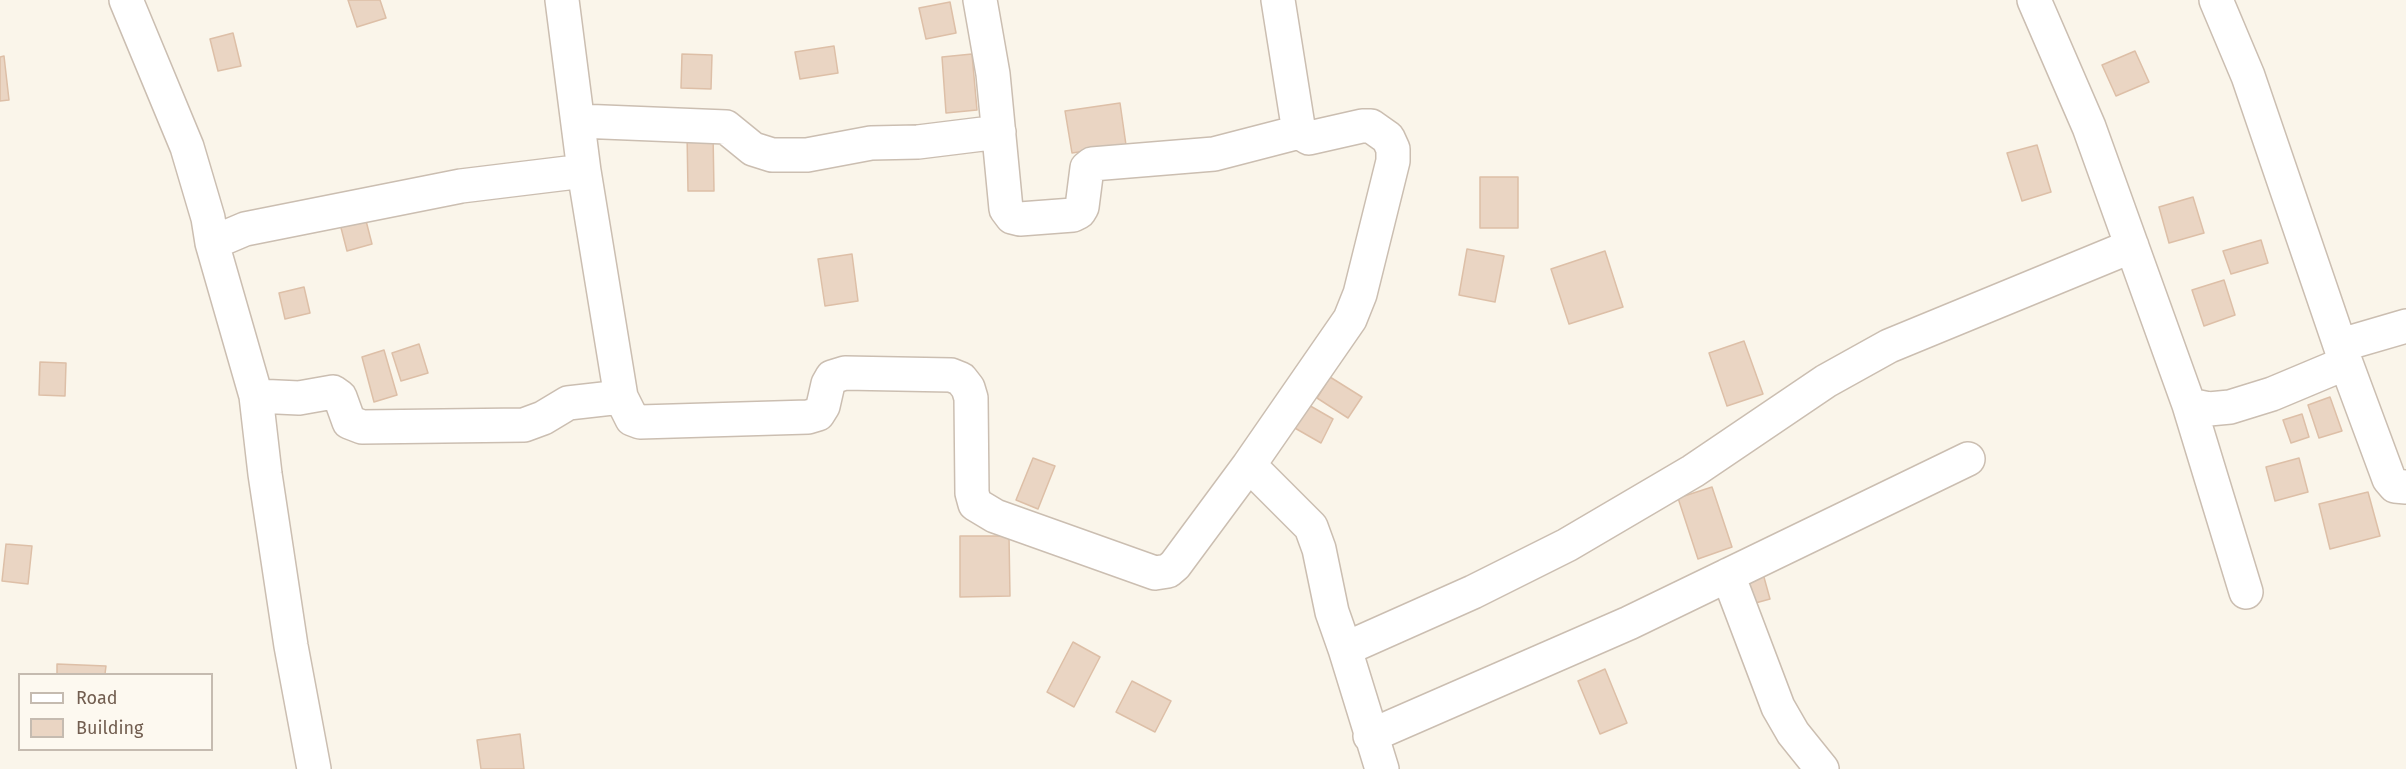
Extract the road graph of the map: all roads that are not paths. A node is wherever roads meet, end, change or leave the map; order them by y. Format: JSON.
{"nodes":[{"id":1,"x":126,"y":0,"type":"edge"},
{"id":2,"x":562,"y":0,"type":"edge"},
{"id":3,"x":980,"y":0,"type":"edge"},
{"id":4,"x":1278,"y":0,"type":"edge"},
{"id":5,"x":2034,"y":0,"type":"edge"},
{"id":6,"x":2216,"y":0,"type":"edge"},
{"id":7,"x":579,"y":121,"type":"junction"},
{"id":8,"x":999,"y":132,"type":"junction"},
{"id":9,"x":1299,"y":132,"type":"junction"},
{"id":10,"x":584,"y":171,"type":"junction"},
{"id":11,"x":212,"y":243,"type":"junction"},
{"id":12,"x":2132,"y":246,"type":"junction"},
{"id":13,"x":2406,"y":326,"type":"edge"},
{"id":14,"x":2344,"y":354,"type":"junction"},
{"id":15,"x":256,"y":396,"type":"junction"},
{"id":16,"x":621,"y":397,"type":"junction"},
{"id":17,"x":2189,"y":405,"type":"junction"},
{"id":18,"x":1968,"y":459,"type":"dead end"},
{"id":19,"x":1249,"y":465,"type":"junction"},
{"id":20,"x":2406,"y":488,"type":"edge"},
{"id":21,"x":1728,"y":575,"type":"junction"},
{"id":22,"x":2246,"y":592,"type":"dead end"},
{"id":23,"x":1345,"y":650,"type":"junction"},
{"id":24,"x":1370,"y":736,"type":"junction"},
{"id":25,"x":314,"y":769,"type":"edge"},
{"id":26,"x":1382,"y":769,"type":"edge"},
{"id":27,"x":1822,"y":769,"type":"edge"}],
"edges":[{"from":1,"to":11,"type":"street"},
{"from":2,"to":7,"type":"street"},
{"from":3,"to":8,"type":"street"},
{"from":4,"to":9,"type":"street"},
{"from":5,"to":12,"type":"street"},
{"from":6,"to":14,"type":"street"},
{"from":7,"to":8,"type":"street"},
{"from":7,"to":10,"type":"street"},
{"from":8,"to":9,"type":"street"},
{"from":9,"to":19,"type":"street"},
{"from":10,"to":11,"type":"street"},
{"from":10,"to":16,"type":"street"},
{"from":11,"to":15,"type":"street"},
{"from":12,"to":17,"type":"street"},
{"from":12,"to":23,"type":"street"},
{"from":13,"to":14,"type":"street"},
{"from":14,"to":17,"type":"street"},
{"from":14,"to":20,"type":"street"},
{"from":15,"to":16,"type":"street"},
{"from":15,"to":25,"type":"street"},
{"from":16,"to":19,"type":"street"},
{"from":17,"to":22,"type":"street"},
{"from":18,"to":21,"type":"street"},
{"from":19,"to":23,"type":"street"},
{"from":21,"to":24,"type":"street"},
{"from":21,"to":27,"type":"street"},
{"from":23,"to":24,"type":"street"},
{"from":24,"to":26,"type":"street"}]}
